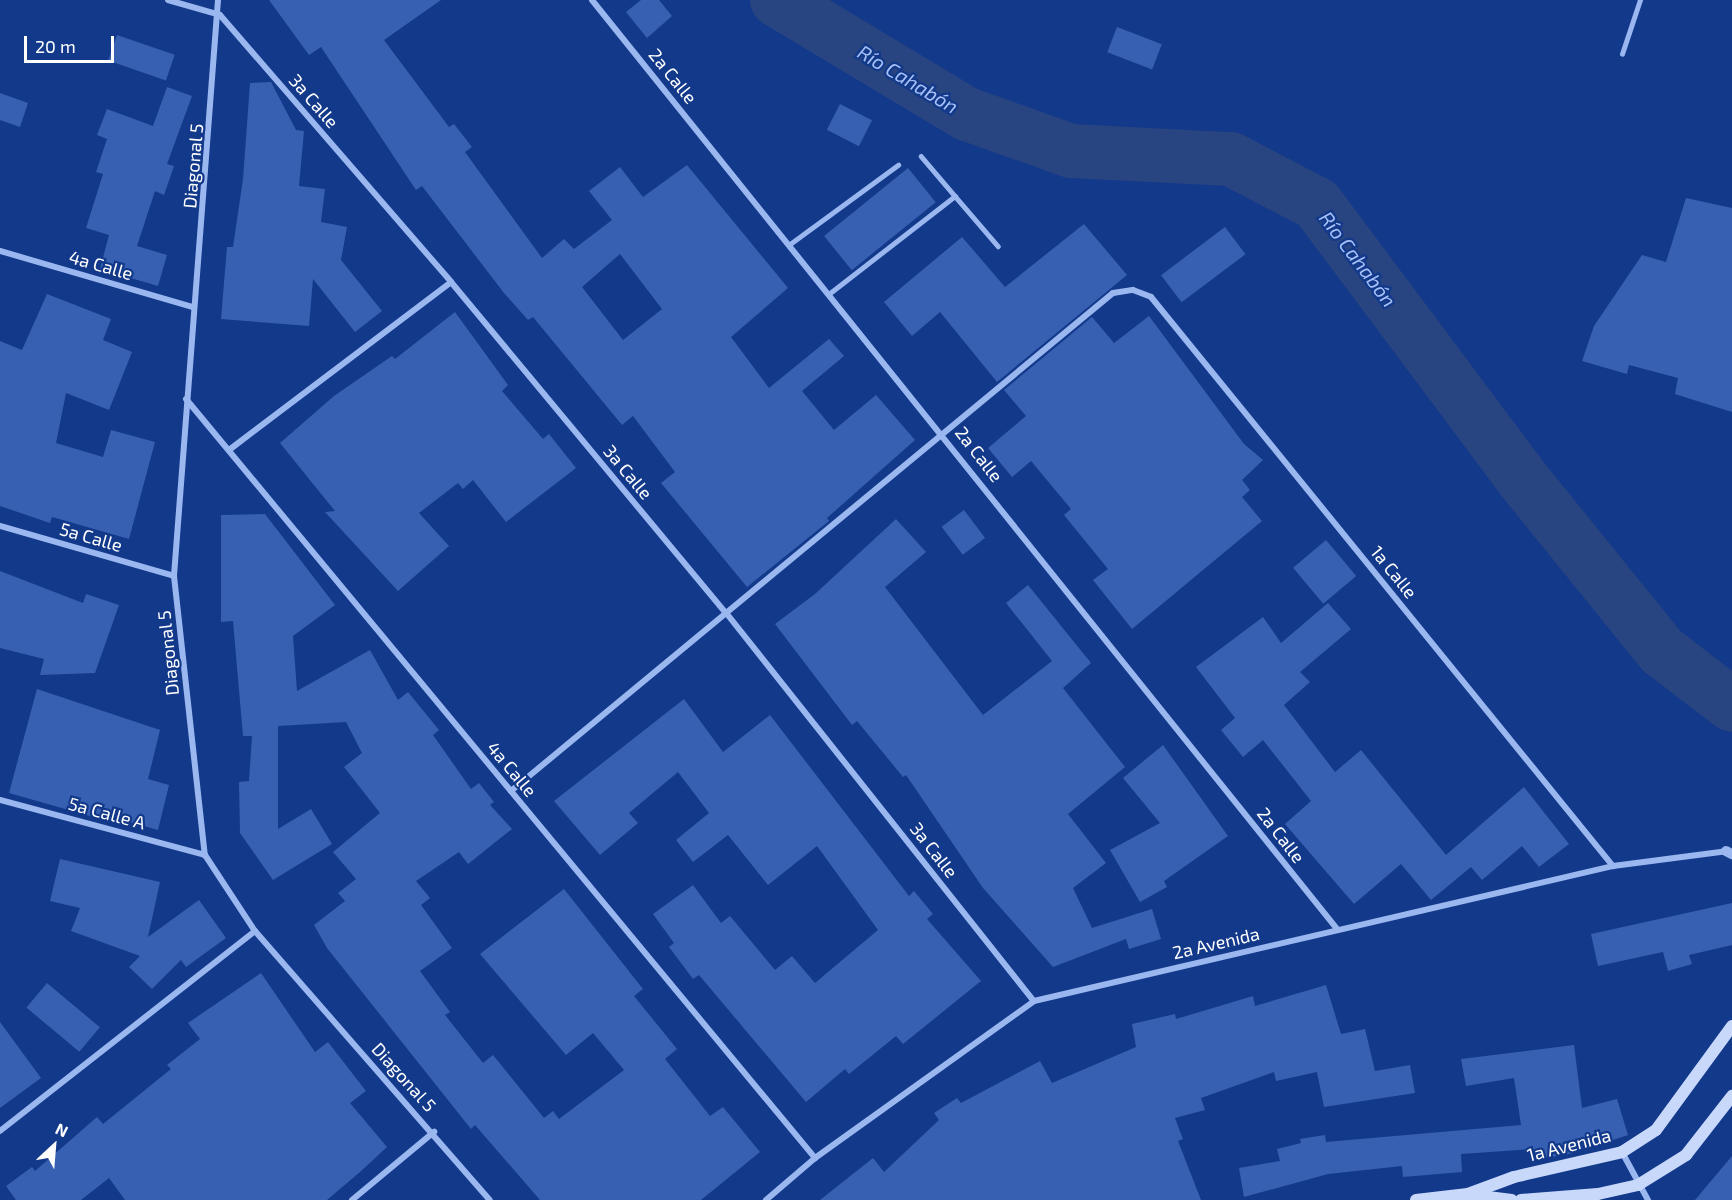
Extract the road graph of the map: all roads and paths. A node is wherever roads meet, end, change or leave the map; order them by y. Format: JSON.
{"nodes":[{"id":1,"x":168,"y":0,"type":"edge"},
{"id":2,"x":218,"y":0,"type":"edge"},
{"id":3,"x":592,"y":0,"type":"edge"},
{"id":4,"x":1640,"y":0,"type":"edge"},
{"id":5,"x":220,"y":15,"type":"junction"},
{"id":6,"x":1622,"y":54,"type":"dead end"},
{"id":7,"x":921,"y":156,"type":"dead end"},
{"id":8,"x":898,"y":165,"type":"dead end"},
{"id":9,"x":955,"y":196,"type":"junction"},
{"id":10,"x":790,"y":244,"type":"junction"},
{"id":11,"x":998,"y":246,"type":"dead end"},
{"id":12,"x":0,"y":251,"type":"edge"},
{"id":13,"x":451,"y":282,"type":"junction"},
{"id":14,"x":830,"y":293,"type":"junction"},
{"id":15,"x":193,"y":307,"type":"junction"},
{"id":16,"x":186,"y":398,"type":"junction"},
{"id":17,"x":945,"y":435,"type":"junction"},
{"id":18,"x":229,"y":450,"type":"junction"},
{"id":19,"x":0,"y":526,"type":"edge"},
{"id":20,"x":174,"y":576,"type":"junction"},
{"id":21,"x":727,"y":614,"type":"junction"},
{"id":22,"x":511,"y":791,"type":"junction"},
{"id":23,"x":0,"y":800,"type":"edge"},
{"id":24,"x":1730,"y":852,"type":"edge"},
{"id":25,"x":205,"y":855,"type":"junction"},
{"id":26,"x":1613,"y":866,"type":"junction"},
{"id":27,"x":1338,"y":930,"type":"junction"},
{"id":28,"x":255,"y":931,"type":"junction"},
{"id":29,"x":1034,"y":1001,"type":"junction"},
{"id":30,"x":1732,"y":1026,"type":"edge"},
{"id":31,"x":1732,"y":1096,"type":"edge"},
{"id":32,"x":0,"y":1131,"type":"edge"},
{"id":33,"x":434,"y":1132,"type":"junction"},
{"id":34,"x":1622,"y":1152,"type":"junction"},
{"id":35,"x":815,"y":1158,"type":"junction"},
{"id":36,"x":1638,"y":1185,"type":"junction"},
{"id":37,"x":1468,"y":1194,"type":"junction"},
{"id":38,"x":352,"y":1200,"type":"edge"},
{"id":39,"x":490,"y":1200,"type":"edge"},
{"id":40,"x":766,"y":1200,"type":"edge"},
{"id":41,"x":1416,"y":1200,"type":"edge"},
{"id":42,"x":1512,"y":1200,"type":"edge"},
{"id":43,"x":1521,"y":1200,"type":"edge"},
{"id":44,"x":1648,"y":1200,"type":"edge"}],
"edges":[{"from":1,"to":5,"type":"street"},
{"from":2,"to":5,"type":"street","name":"Diagonal 5"},
{"from":3,"to":10,"type":"street","name":"2a Calle"},
{"from":4,"to":6,"type":"lane"},
{"from":5,"to":13,"type":"street","name":"3a Calle"},
{"from":5,"to":15,"type":"street","name":"Diagonal 5"},
{"from":7,"to":9,"type":"lane"},
{"from":8,"to":10,"type":"lane"},
{"from":9,"to":11,"type":"lane"},
{"from":9,"to":14,"type":"lane"},
{"from":10,"to":14,"type":"street","name":"2a Calle"},
{"from":12,"to":15,"type":"street","name":"4a Calle"},
{"from":13,"to":18,"type":"street"},
{"from":13,"to":21,"type":"street","name":"3a Calle"},
{"from":14,"to":17,"type":"street","name":"2a Calle"},
{"from":15,"to":16,"type":"street","name":"Diagonal 5"},
{"from":16,"to":18,"type":"street","name":"4a Calle"},
{"from":16,"to":20,"type":"street","name":"Diagonal 5"},
{"from":17,"to":21,"type":"street"},
{"from":17,"to":26,"type":"street","name":"1a Calle"},
{"from":17,"to":27,"type":"street","name":"2a Calle"},
{"from":18,"to":22,"type":"street","name":"4a Calle"},
{"from":19,"to":20,"type":"street","name":"5a Calle"},
{"from":20,"to":25,"type":"street","name":"Diagonal 5"},
{"from":21,"to":22,"type":"street"},
{"from":21,"to":29,"type":"street","name":"3a Calle"},
{"from":22,"to":35,"type":"street","name":"4a Calle"},
{"from":23,"to":25,"type":"street","name":"5a Calle A"},
{"from":24,"to":26,"type":"street","name":"2a Avenida"},
{"from":25,"to":28,"type":"street","name":"Diagonal 5"},
{"from":26,"to":27,"type":"street","name":"2a Avenida"},
{"from":27,"to":29,"type":"street","name":"2a Avenida"},
{"from":28,"to":32,"type":"street"},
{"from":28,"to":33,"type":"street","name":"Diagonal 5"},
{"from":29,"to":35,"type":"street","name":"2a Avenida"},
{"from":30,"to":34,"type":"main road","name":"1a Avenida"},
{"from":31,"to":36,"type":"main road"},
{"from":33,"to":38,"type":"street"},
{"from":33,"to":39,"type":"street","name":"Diagonal 5"},
{"from":34,"to":36,"type":"street"},
{"from":34,"to":37,"type":"main road","name":"1a Avenida"},
{"from":35,"to":40,"type":"street","name":"2a Avenida"},
{"from":36,"to":43,"type":"main road"},
{"from":36,"to":44,"type":"street"},
{"from":37,"to":41,"type":"main road","name":"1a Avenida"},
{"from":37,"to":42,"type":"main road","name":"1a Avenida"}]}
